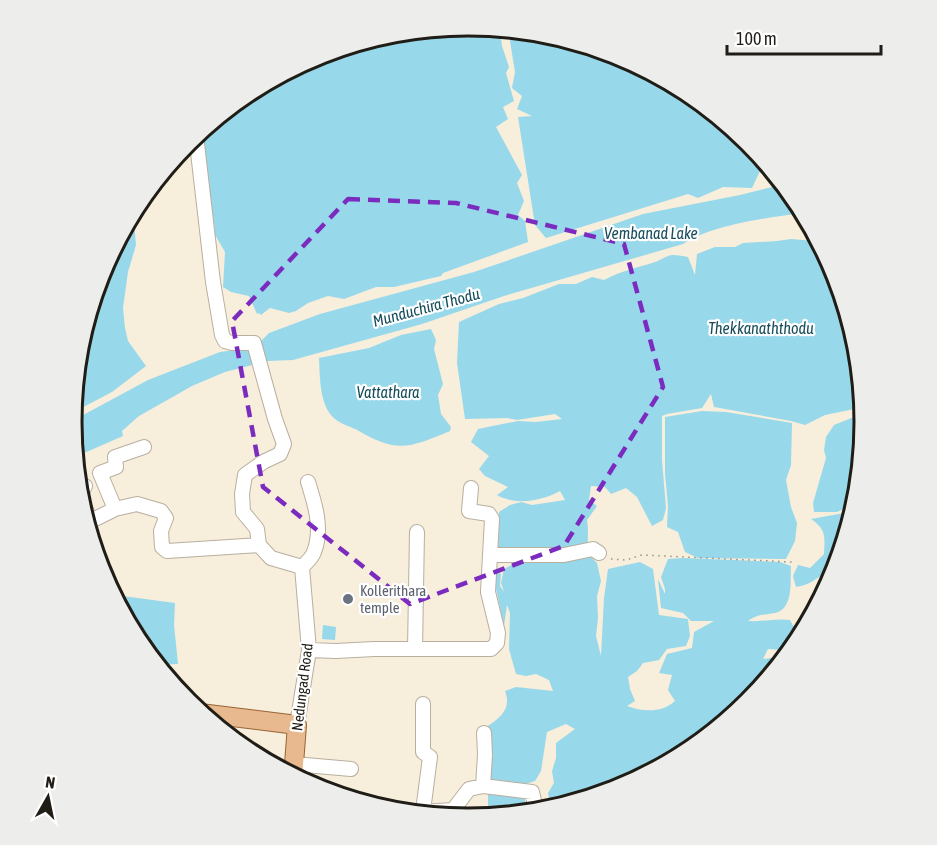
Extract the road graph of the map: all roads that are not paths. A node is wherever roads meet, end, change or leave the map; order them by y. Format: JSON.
{"nodes":[{"id":1,"x":197,"y":147,"type":"edge"},
{"id":2,"x":144,"y":447,"type":"dead end"},
{"id":3,"x":308,"y":482,"type":"dead end"},
{"id":4,"x":471,"y":489,"type":"dead end"},
{"id":5,"x":115,"y":509,"type":"junction"},
{"id":6,"x":94,"y":519,"type":"edge"},
{"id":7,"x":417,"y":532,"type":"dead end"},
{"id":8,"x":259,"y":545,"type":"junction"},
{"id":9,"x":599,"y":552,"type":"road end"},
{"id":10,"x":491,"y":555,"type":"junction"},
{"id":11,"x":302,"y":567,"type":"junction"},
{"id":12,"x":415,"y":649,"type":"junction"},
{"id":13,"x":309,"y":650,"type":"junction"},
{"id":14,"x":423,"y":704,"type":"dead end"},
{"id":15,"x":216,"y":715,"type":"edge"},
{"id":16,"x":297,"y":725,"type":"junction"},
{"id":17,"x":484,"y":733,"type":"dead end"},
{"id":18,"x":294,"y":767,"type":"edge"},
{"id":19,"x":351,"y":769,"type":"dead end"},
{"id":20,"x":300,"y":770,"type":"edge"},
{"id":21,"x":483,"y":786,"type":"junction"},
{"id":22,"x":535,"y":803,"type":"edge"},
{"id":23,"x":424,"y":806,"type":"edge"},
{"id":24,"x":454,"y":808,"type":"edge"}],
"edges":[{"from":1,"to":8,"type":"street"},
{"from":2,"to":5,"type":"street"},
{"from":3,"to":11,"type":"street"},
{"from":4,"to":10,"type":"street"},
{"from":5,"to":6,"type":"street"},
{"from":5,"to":8,"type":"street"},
{"from":7,"to":12,"type":"street"},
{"from":8,"to":11,"type":"street"},
{"from":9,"to":10,"type":"street"},
{"from":10,"to":12,"type":"street"},
{"from":11,"to":13,"type":"street","name":"Nedungad Road"},
{"from":12,"to":13,"type":"street"},
{"from":13,"to":16,"type":"street","name":"Nedungad Road"},
{"from":14,"to":23,"type":"street"},
{"from":15,"to":16,"type":"main road"},
{"from":16,"to":18,"type":"main road","name":"Nedungad Road"},
{"from":17,"to":21,"type":"street"},
{"from":19,"to":20,"type":"street"},
{"from":21,"to":22,"type":"street"},
{"from":21,"to":24,"type":"street"}]}
